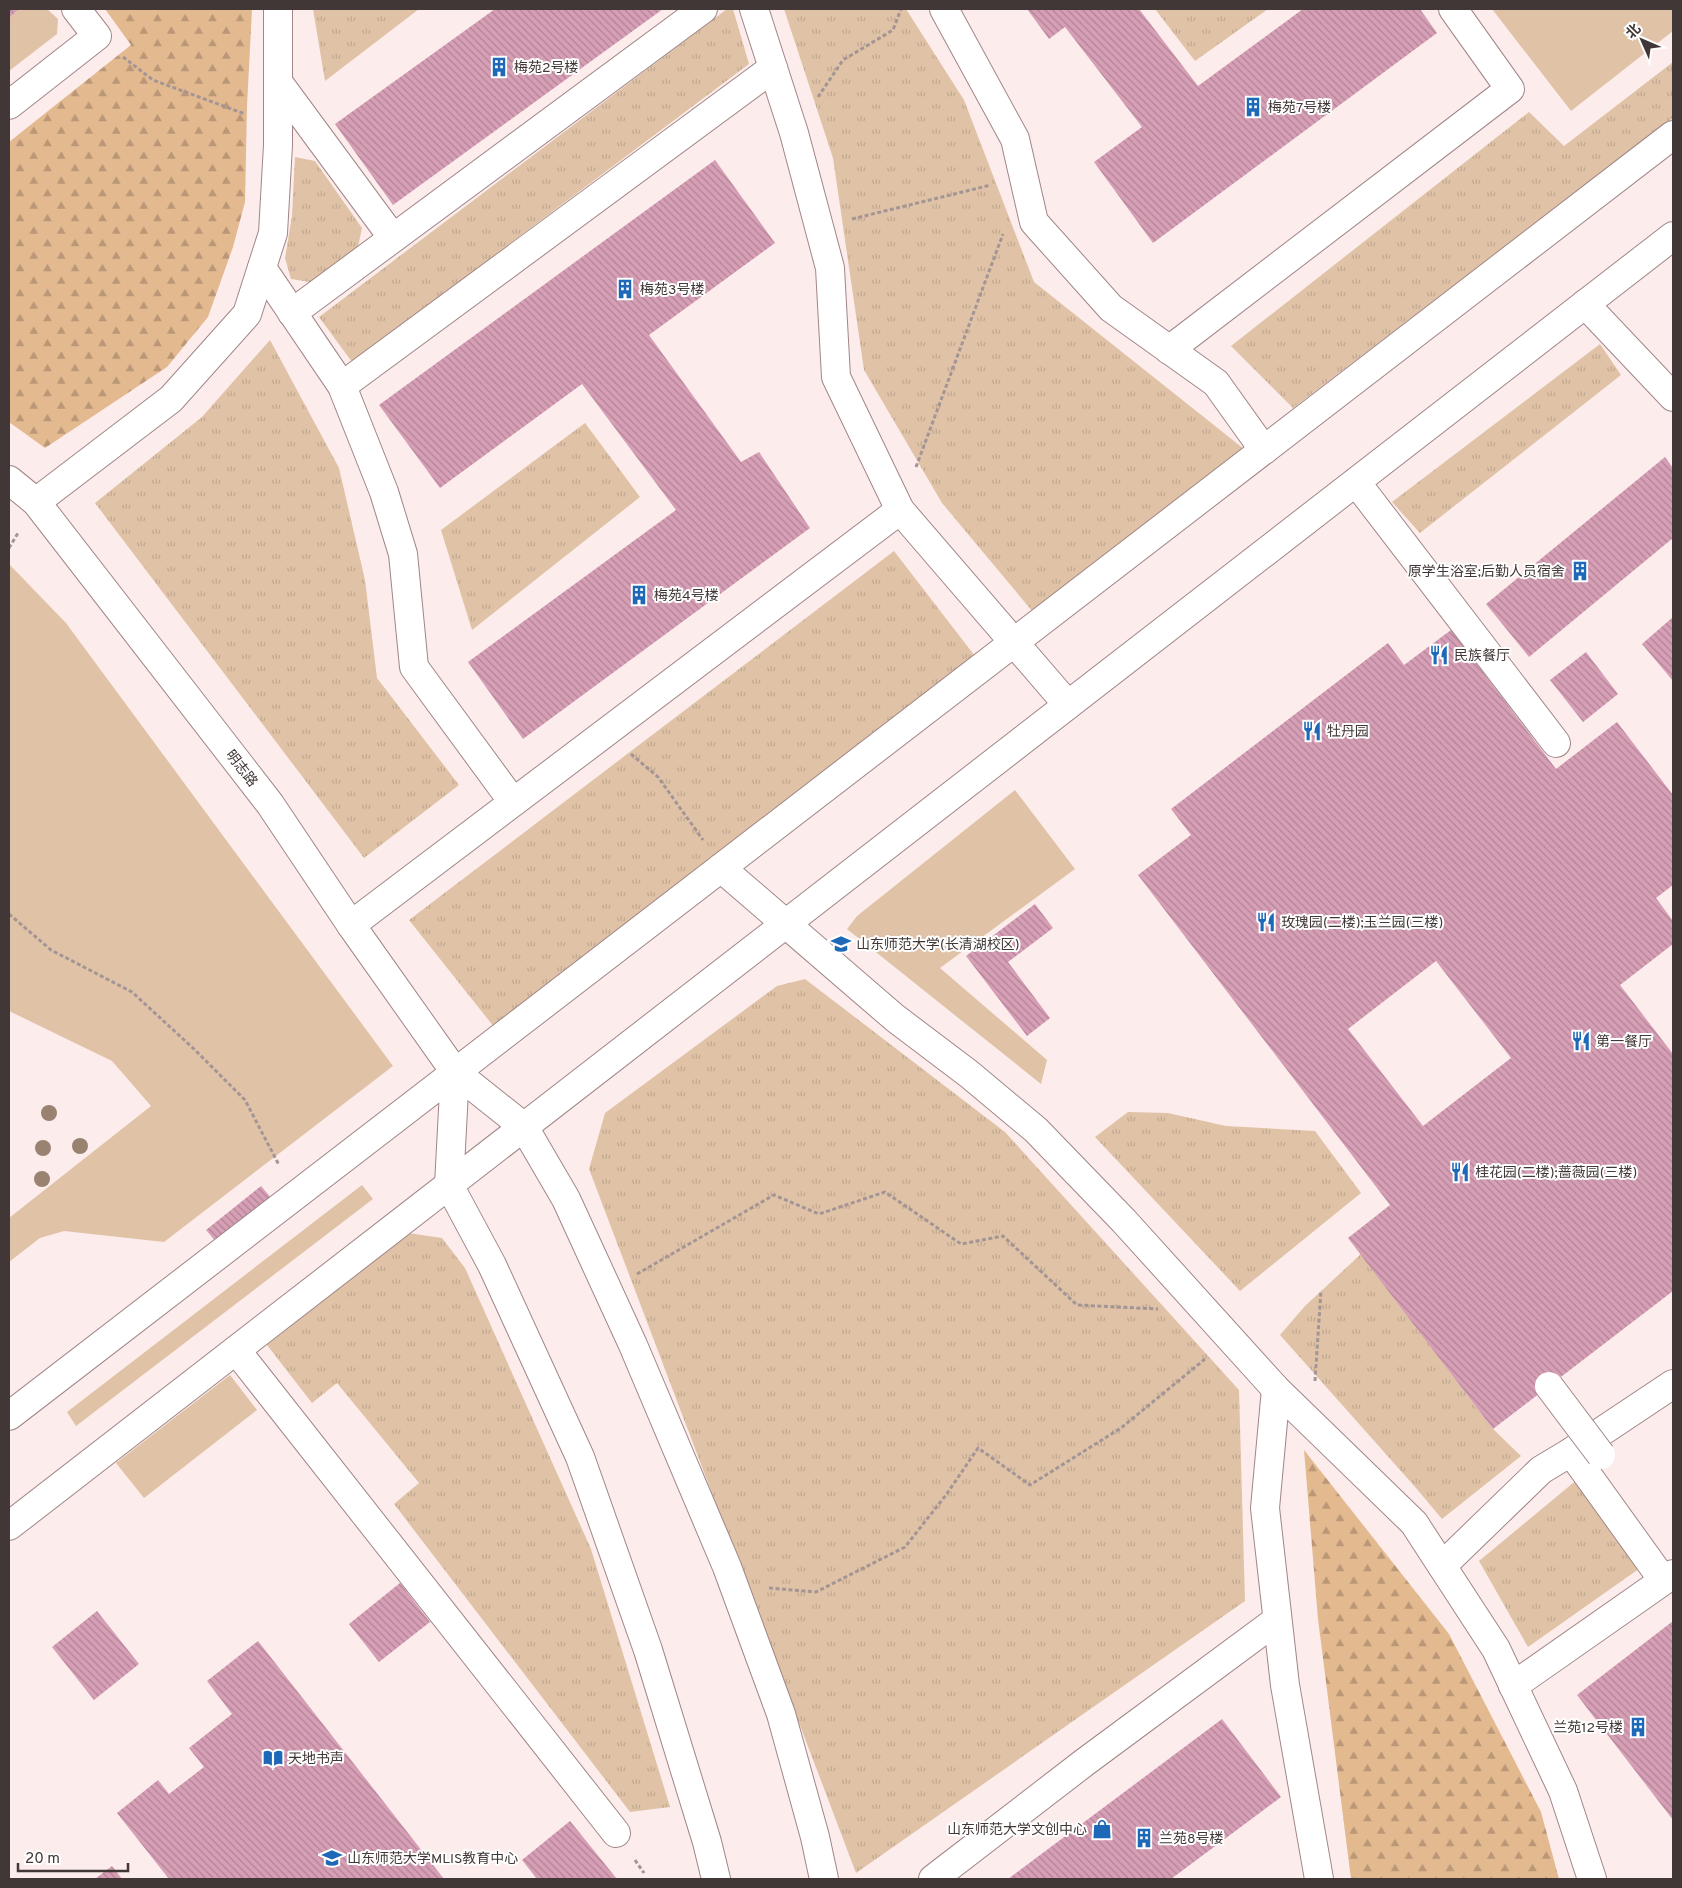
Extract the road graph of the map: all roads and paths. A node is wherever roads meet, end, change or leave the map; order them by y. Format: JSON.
{"nodes":[{"id":1,"x":76,"y":9,"type":"edge"},
{"id":2,"x":278,"y":9,"type":"edge"},
{"id":3,"x":703,"y":9,"type":"edge"},
{"id":4,"x":754,"y":9,"type":"edge"},
{"id":5,"x":902,"y":9,"type":"edge"},
{"id":6,"x":944,"y":9,"type":"edge"},
{"id":7,"x":1453,"y":9,"type":"edge"},
{"id":8,"x":97,"y":36,"type":"junction"},
{"id":9,"x":773,"y":68,"type":"junction"},
{"id":10,"x":278,"y":82,"type":"junction"},
{"id":11,"x":9,"y":105,"type":"edge"},
{"id":12,"x":278,"y":126,"type":"junction"},
{"id":13,"x":794,"y":133,"type":"junction"},
{"id":14,"x":1673,"y":135,"type":"edge"},
{"id":15,"x":1024,"y":177,"type":"junction"},
{"id":16,"x":819,"y":226,"type":"junction"},
{"id":17,"x":1003,"y":233,"type":"dead end"},
{"id":18,"x":1673,"y":236,"type":"edge"},
{"id":19,"x":393,"y":238,"type":"junction"},
{"id":20,"x":262,"y":268,"type":"junction"},
{"id":21,"x":1585,"y":304,"type":"junction"},
{"id":22,"x":292,"y":313,"type":"junction"},
{"id":23,"x":1169,"y":350,"type":"junction"},
{"id":24,"x":342,"y":386,"type":"junction"},
{"id":25,"x":1673,"y":397,"type":"edge"},
{"id":26,"x":1264,"y":450,"type":"junction"},
{"id":27,"x":9,"y":480,"type":"edge"},
{"id":28,"x":1356,"y":482,"type":"junction"},
{"id":29,"x":36,"y":502,"type":"junction"},
{"id":30,"x":900,"y":510,"type":"junction"},
{"id":31,"x":1014,"y":642,"type":"junction"},
{"id":32,"x":1068,"y":705,"type":"junction"},
{"id":33,"x":606,"y":732,"type":"junction"},
{"id":34,"x":1556,"y":743,"type":"dead end"},
{"id":35,"x":513,"y":802,"type":"junction"},
{"id":36,"x":721,"y":868,"type":"junction"},
{"id":37,"x":9,"y":914,"type":"edge"},
{"id":38,"x":351,"y":925,"type":"junction"},
{"id":39,"x":784,"y":925,"type":"junction"},
{"id":40,"x":455,"y":1072,"type":"junction"},
{"id":41,"x":524,"y":1127,"type":"junction"},
{"id":42,"x":449,"y":1185,"type":"junction"},
{"id":43,"x":296,"y":1196,"type":"junction"},
{"id":44,"x":608,"y":1290,"type":"junction"},
{"id":45,"x":1321,"y":1290,"type":"dead end"},
{"id":46,"x":1205,"y":1311,"type":"junction"},
{"id":47,"x":1230,"y":1338,"type":"junction"},
{"id":48,"x":236,"y":1350,"type":"junction"},
{"id":49,"x":1673,"y":1384,"type":"edge"},
{"id":50,"x":1549,"y":1386,"type":"dead end"},
{"id":51,"x":1276,"y":1388,"type":"junction"},
{"id":52,"x":9,"y":1416,"type":"edge"},
{"id":53,"x":1313,"y":1424,"type":"junction"},
{"id":54,"x":1571,"y":1452,"type":"junction"},
{"id":55,"x":1601,"y":1455,"type":"dead end"},
{"id":56,"x":9,"y":1526,"type":"edge"},
{"id":57,"x":1442,"y":1566,"type":"junction"},
{"id":58,"x":1668,"y":1577,"type":"edge"},
{"id":59,"x":733,"y":1586,"type":"junction"},
{"id":60,"x":1277,"y":1620,"type":"junction"},
{"id":61,"x":1513,"y":1686,"type":"junction"},
{"id":62,"x":616,"y":1833,"type":"dead end"},
{"id":63,"x":716,"y":1879,"type":"edge"},
{"id":64,"x":824,"y":1879,"type":"edge"},
{"id":65,"x":933,"y":1879,"type":"edge"},
{"id":66,"x":1319,"y":1879,"type":"edge"},
{"id":67,"x":1592,"y":1879,"type":"edge"}],
"edges":[{"from":1,"to":8,"type":"street"},
{"from":2,"to":10,"type":"street"},
{"from":3,"to":19,"type":"street"},
{"from":4,"to":9,"type":"street"},
{"from":5,"to":13,"type":"path"},
{"from":6,"to":15,"type":"street"},
{"from":7,"to":23,"type":"street"},
{"from":8,"to":11,"type":"street"},
{"from":8,"to":12,"type":"path"},
{"from":9,"to":13,"type":"street"},
{"from":9,"to":24,"type":"street"},
{"from":10,"to":12,"type":"street"},
{"from":10,"to":19,"type":"street"},
{"from":12,"to":20,"type":"street"},
{"from":13,"to":16,"type":"street"},
{"from":14,"to":26,"type":"street"},
{"from":15,"to":16,"type":"path"},
{"from":15,"to":23,"type":"street"},
{"from":16,"to":30,"type":"street"},
{"from":17,"to":30,"type":"path"},
{"from":18,"to":21,"type":"street"},
{"from":19,"to":22,"type":"street"},
{"from":20,"to":22,"type":"street"},
{"from":20,"to":29,"type":"street"},
{"from":21,"to":25,"type":"street"},
{"from":21,"to":28,"type":"street"},
{"from":22,"to":24,"type":"street"},
{"from":23,"to":26,"type":"street"},
{"from":24,"to":35,"type":"street"},
{"from":26,"to":31,"type":"street"},
{"from":27,"to":29,"type":"street","name":"明志路"},
{"from":28,"to":32,"type":"street"},
{"from":28,"to":34,"type":"street"},
{"from":29,"to":38,"type":"street","name":"明志路"},
{"from":30,"to":31,"type":"street"},
{"from":30,"to":33,"type":"street"},
{"from":31,"to":32,"type":"street"},
{"from":31,"to":36,"type":"street"},
{"from":32,"to":39,"type":"street"},
{"from":33,"to":35,"type":"street"},
{"from":33,"to":36,"type":"path"},
{"from":35,"to":38,"type":"street"},
{"from":36,"to":39,"type":"street"},
{"from":36,"to":40,"type":"street"},
{"from":37,"to":43,"type":"path"},
{"from":38,"to":40,"type":"street","name":"明志路"},
{"from":39,"to":41,"type":"street"},
{"from":39,"to":46,"type":"street"},
{"from":40,"to":41,"type":"street","name":"明志路"},
{"from":40,"to":42,"type":"street"},
{"from":40,"to":43,"type":"street"},
{"from":41,"to":42,"type":"street"},
{"from":41,"to":44,"type":"street"},
{"from":42,"to":48,"type":"street"},
{"from":42,"to":63,"type":"street"},
{"from":43,"to":52,"type":"street"},
{"from":44,"to":46,"type":"path"},
{"from":44,"to":59,"type":"street"},
{"from":45,"to":53,"type":"path"},
{"from":46,"to":47,"type":"street"},
{"from":47,"to":51,"type":"street"},
{"from":47,"to":59,"type":"path"},
{"from":48,"to":56,"type":"street"},
{"from":48,"to":62,"type":"street"},
{"from":49,"to":54,"type":"street"},
{"from":50,"to":55,"type":"street","bridge":true},
{"from":51,"to":53,"type":"street"},
{"from":51,"to":60,"type":"street"},
{"from":53,"to":57,"type":"street"},
{"from":54,"to":57,"type":"street"},
{"from":54,"to":58,"type":"street"},
{"from":57,"to":61,"type":"street"},
{"from":58,"to":61,"type":"street"},
{"from":59,"to":64,"type":"street"},
{"from":60,"to":65,"type":"street"},
{"from":60,"to":66,"type":"street"},
{"from":61,"to":67,"type":"street"}]}
